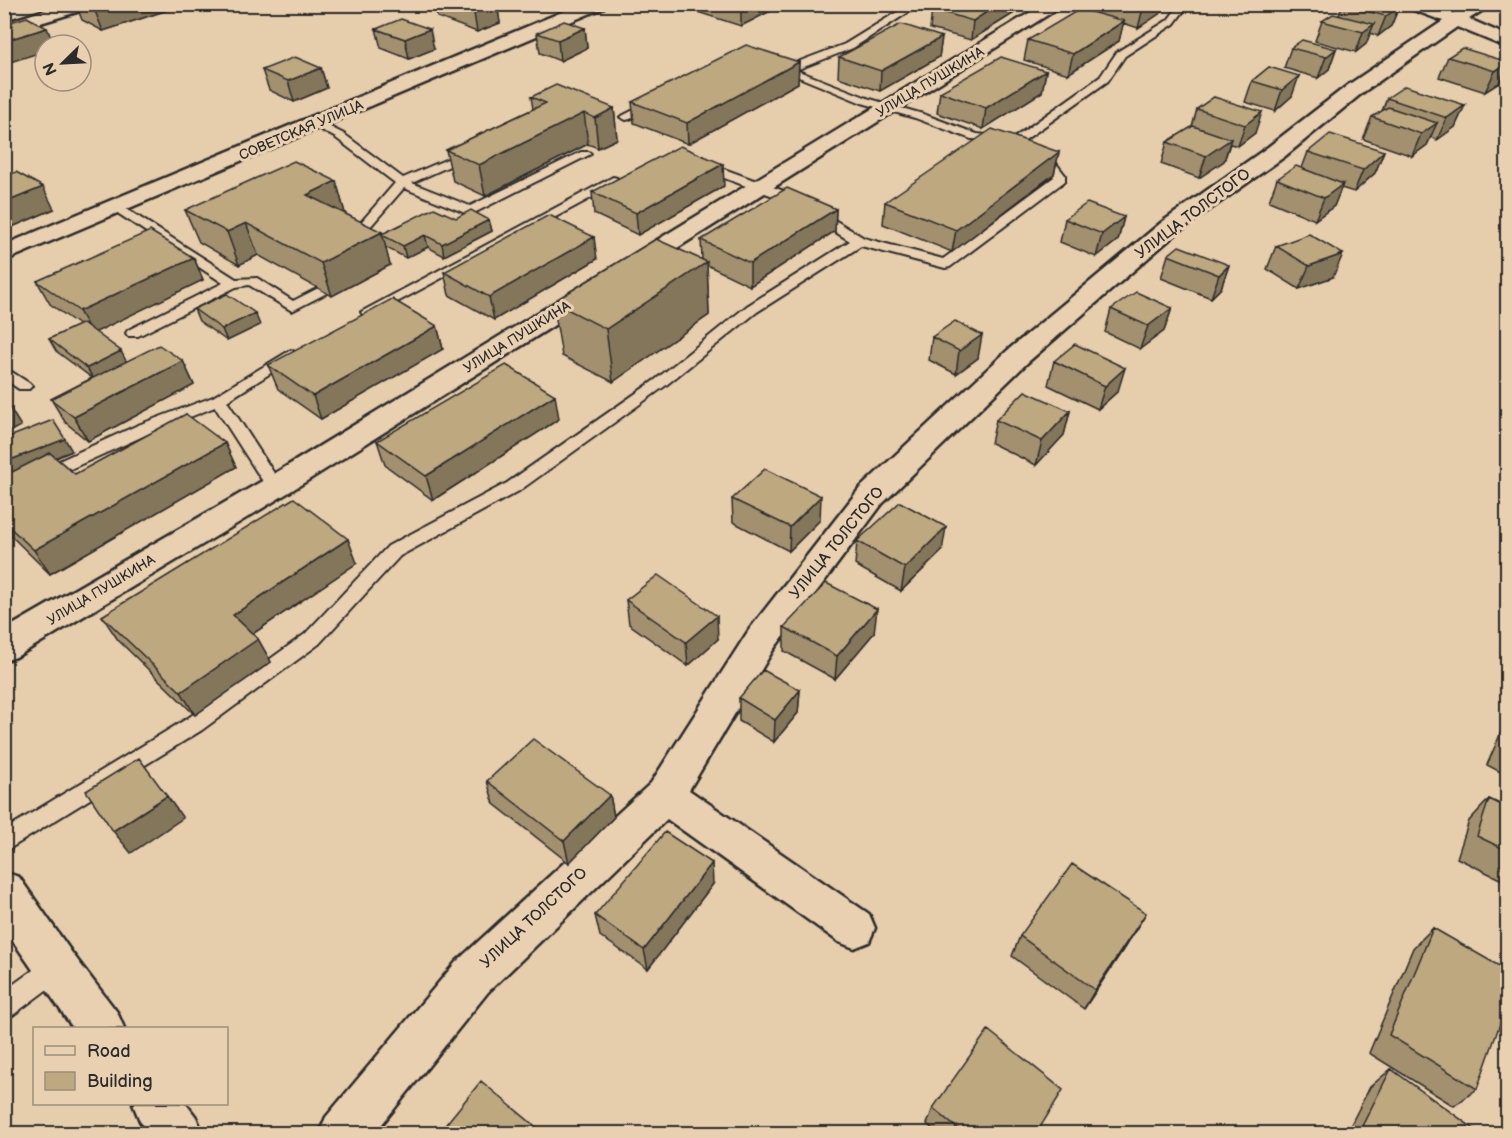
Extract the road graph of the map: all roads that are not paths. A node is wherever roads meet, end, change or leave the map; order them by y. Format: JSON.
{"nodes":[{"id":1,"x":84,"y":4,"type":"edge"},
{"id":2,"x":597,"y":4,"type":"edge"},
{"id":3,"x":917,"y":4,"type":"edge"},
{"id":4,"x":1057,"y":4,"type":"edge"},
{"id":5,"x":1185,"y":4,"type":"edge"},
{"id":6,"x":1414,"y":4,"type":"edge"},
{"id":7,"x":1485,"y":4,"type":"edge"},
{"id":8,"x":1457,"y":20,"type":"junction"},
{"id":9,"x":4,"y":29,"type":"edge"},
{"id":10,"x":1508,"y":43,"type":"edge"},
{"id":11,"x":762,"y":62,"type":"edge"},
{"id":12,"x":789,"y":69,"type":"junction"},
{"id":13,"x":666,"y":97,"type":"edge"},
{"id":14,"x":888,"y":107,"type":"junction"},
{"id":15,"x":626,"y":117,"type":"dead end"},
{"id":16,"x":318,"y":124,"type":"junction"},
{"id":17,"x":1018,"y":140,"type":"junction"},
{"id":18,"x":485,"y":147,"type":"edge"},
{"id":19,"x":585,"y":154,"type":"dead end"},
{"id":20,"x":690,"y":161,"type":"edge"},
{"id":21,"x":625,"y":175,"type":"edge"},
{"id":22,"x":402,"y":183,"type":"junction"},
{"id":23,"x":760,"y":187,"type":"junction"},
{"id":24,"x":117,"y":207,"type":"junction"},
{"id":25,"x":859,"y":241,"type":"junction"},
{"id":26,"x":4,"y":254,"type":"edge"},
{"id":27,"x":368,"y":254,"type":"edge"},
{"id":28,"x":356,"y":274,"type":"edge"},
{"id":29,"x":233,"y":284,"type":"junction"},
{"id":30,"x":351,"y":322,"type":"edge"},
{"id":31,"x":133,"y":333,"type":"dead end"},
{"id":32,"x":299,"y":349,"type":"edge"},
{"id":33,"x":4,"y":371,"type":"edge"},
{"id":34,"x":24,"y":386,"type":"dead end"},
{"id":35,"x":218,"y":400,"type":"junction"},
{"id":36,"x":274,"y":488,"type":"junction"},
{"id":37,"x":4,"y":493,"type":"edge"},
{"id":38,"x":4,"y":647,"type":"edge"},
{"id":39,"x":664,"y":795,"type":"junction"},
{"id":40,"x":4,"y":842,"type":"edge"},
{"id":41,"x":4,"y":891,"type":"edge"},
{"id":42,"x":854,"y":928,"type":"dead end"},
{"id":43,"x":56,"y":968,"type":"junction"},
{"id":44,"x":4,"y":1006,"type":"edge"},
{"id":45,"x":100,"y":1027,"type":"edge"},
{"id":46,"x":158,"y":1105,"type":"edge"},
{"id":47,"x":179,"y":1134,"type":"edge"},
{"id":48,"x":343,"y":1134,"type":"edge"}],
"edges":[{"from":1,"to":9,"type":"street"},
{"from":2,"to":16,"type":"street","name":"СОВЕТСКАЯ УЛИЦА"},
{"from":3,"to":12,"type":"lane"},
{"from":4,"to":14,"type":"street","name":"УЛИЦА ПУШКИНА"},
{"from":5,"to":17,"type":"lane"},
{"from":6,"to":8,"type":"street"},
{"from":7,"to":8,"type":"street","name":"УЛИЦА ТОЛСТОГО"},
{"from":8,"to":10,"type":"street"},
{"from":8,"to":39,"type":"street","name":"УЛИЦА ТОЛСТОГО"},
{"from":11,"to":12,"type":"lane"},
{"from":12,"to":14,"type":"lane"},
{"from":13,"to":15,"type":"lane"},
{"from":14,"to":17,"type":"lane"},
{"from":14,"to":23,"type":"street","name":"УЛИЦА ПУШКИНА"},
{"from":16,"to":22,"type":"lane"},
{"from":16,"to":24,"type":"street","name":"СОВЕТСКАЯ УЛИЦА"},
{"from":17,"to":25,"type":"lane"},
{"from":18,"to":22,"type":"lane"},
{"from":19,"to":22,"type":"lane"},
{"from":20,"to":23,"type":"lane"},
{"from":21,"to":30,"type":"lane"},
{"from":22,"to":27,"type":"lane"},
{"from":23,"to":25,"type":"lane"},
{"from":23,"to":36,"type":"street","name":"УЛИЦА ПУШКИНА"},
{"from":24,"to":26,"type":"street","name":"СОВЕТСКАЯ УЛИЦА"},
{"from":24,"to":29,"type":"lane"},
{"from":25,"to":40,"type":"lane"},
{"from":28,"to":29,"type":"lane"},
{"from":29,"to":31,"type":"lane"},
{"from":32,"to":35,"type":"lane"},
{"from":33,"to":34,"type":"lane"},
{"from":35,"to":36,"type":"lane"},
{"from":35,"to":37,"type":"lane"},
{"from":36,"to":38,"type":"street","name":"УЛИЦА ПУШКИНА"},
{"from":39,"to":42,"type":"street"},
{"from":39,"to":48,"type":"street","name":"УЛИЦА ТОЛСТОГО"},
{"from":41,"to":43,"type":"street"},
{"from":43,"to":44,"type":"lane"},
{"from":43,"to":45,"type":"street"},
{"from":46,"to":47,"type":"street"}]}
